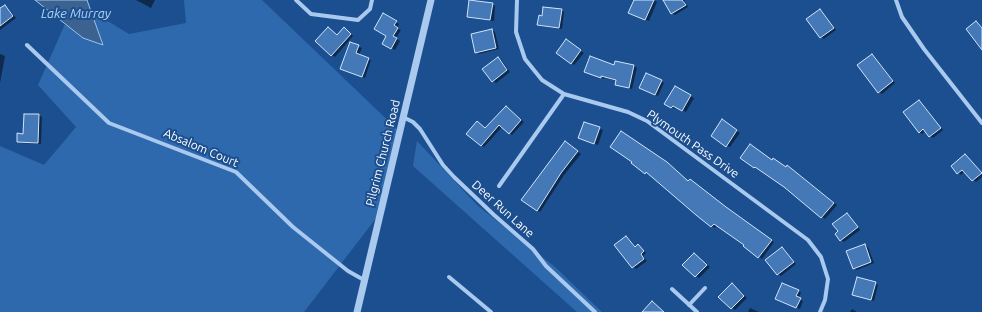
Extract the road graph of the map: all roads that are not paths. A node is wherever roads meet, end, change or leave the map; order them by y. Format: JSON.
{"nodes":[{"id":1,"x":296,"y":0,"type":"edge"},
{"id":2,"x":372,"y":0,"type":"edge"},
{"id":3,"x":431,"y":0,"type":"edge"},
{"id":4,"x":517,"y":0,"type":"edge"},
{"id":5,"x":896,"y":0,"type":"edge"},
{"id":6,"x":27,"y":45,"type":"dead end"},
{"id":7,"x":564,"y":94,"type":"junction"},
{"id":8,"x":403,"y":117,"type":"junction"},
{"id":9,"x":982,"y":123,"type":"edge"},
{"id":10,"x":499,"y":186,"type":"dead end"},
{"id":11,"x":448,"y":277,"type":"dead end"},
{"id":12,"x":364,"y":280,"type":"junction"},
{"id":13,"x":705,"y":288,"type":"dead end"},
{"id":14,"x":672,"y":289,"type":"dead end"},
{"id":15,"x":689,"y":305,"type":"junction"},
{"id":16,"x":357,"y":312,"type":"edge"},
{"id":17,"x":491,"y":312,"type":"edge"},
{"id":18,"x":595,"y":312,"type":"edge"},
{"id":19,"x":697,"y":312,"type":"edge"},
{"id":20,"x":820,"y":312,"type":"edge"}],
"edges":[{"from":1,"to":2,"type":"street"},
{"from":3,"to":8,"type":"street","name":"Pilgrim Church Road"},
{"from":4,"to":7,"type":"street","name":"Plymouth Pass Drive"},
{"from":5,"to":9,"type":"street"},
{"from":6,"to":12,"type":"street","name":"Absalom Court"},
{"from":7,"to":10,"type":"street"},
{"from":7,"to":20,"type":"street","name":"Plymouth Pass Drive"},
{"from":8,"to":12,"type":"street","name":"Pilgrim Church Road"},
{"from":8,"to":18,"type":"street","name":"Deer Run Lane"},
{"from":11,"to":17,"type":"street"},
{"from":12,"to":16,"type":"street","name":"Pilgrim Church Road"},
{"from":13,"to":15,"type":"street"},
{"from":14,"to":15,"type":"street"},
{"from":15,"to":19,"type":"street"}]}
